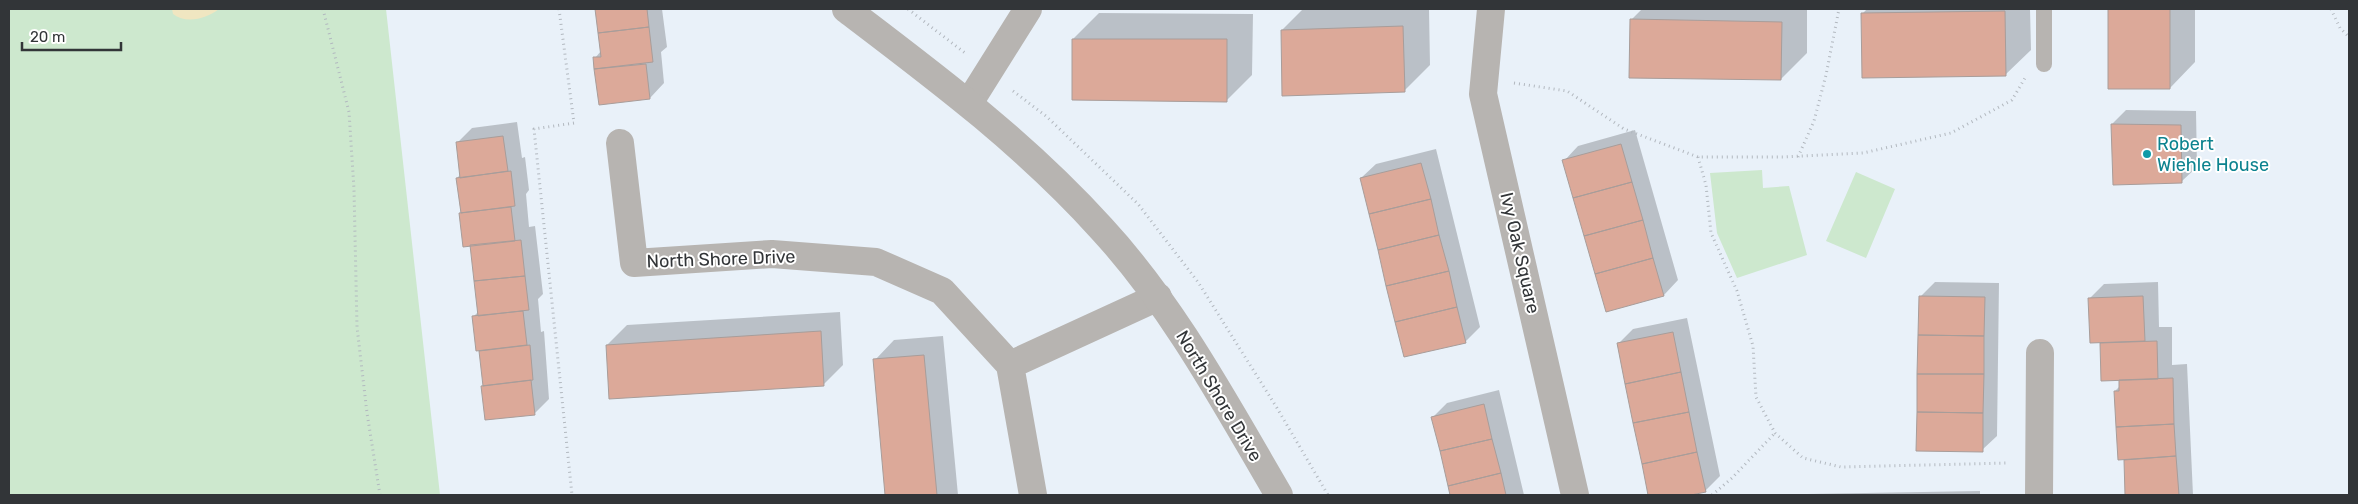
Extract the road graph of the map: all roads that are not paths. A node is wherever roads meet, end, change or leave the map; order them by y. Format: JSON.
{"nodes":[{"id":1,"x":846,"y":9,"type":"edge"},
{"id":2,"x":1028,"y":9,"type":"edge"},
{"id":3,"x":1491,"y":9,"type":"edge"},
{"id":4,"x":2044,"y":9,"type":"edge"},
{"id":5,"x":2044,"y":64,"type":"dead end"},
{"id":6,"x":970,"y":103,"type":"junction"},
{"id":7,"x":620,"y":143,"type":"dead end"},
{"id":8,"x":1158,"y":297,"type":"junction"},
{"id":9,"x":2040,"y":353,"type":"dead end"},
{"id":10,"x":1010,"y":365,"type":"junction"},
{"id":11,"x":1033,"y":495,"type":"edge"},
{"id":12,"x":1279,"y":495,"type":"edge"},
{"id":13,"x":1575,"y":495,"type":"edge"},
{"id":14,"x":2039,"y":495,"type":"edge"}],
"edges":[{"from":1,"to":6,"type":"street","name":"North Shore Drive"},
{"from":2,"to":6,"type":"street"},
{"from":3,"to":13,"type":"street","name":"Ivy Oak Square"},
{"from":4,"to":5,"type":"lane"},
{"from":6,"to":8,"type":"street","name":"North Shore Drive"},
{"from":7,"to":10,"type":"street","name":"North Shore Drive"},
{"from":8,"to":10,"type":"street"},
{"from":8,"to":12,"type":"street","name":"North Shore Drive"},
{"from":9,"to":14,"type":"street"},
{"from":10,"to":11,"type":"street"}]}
